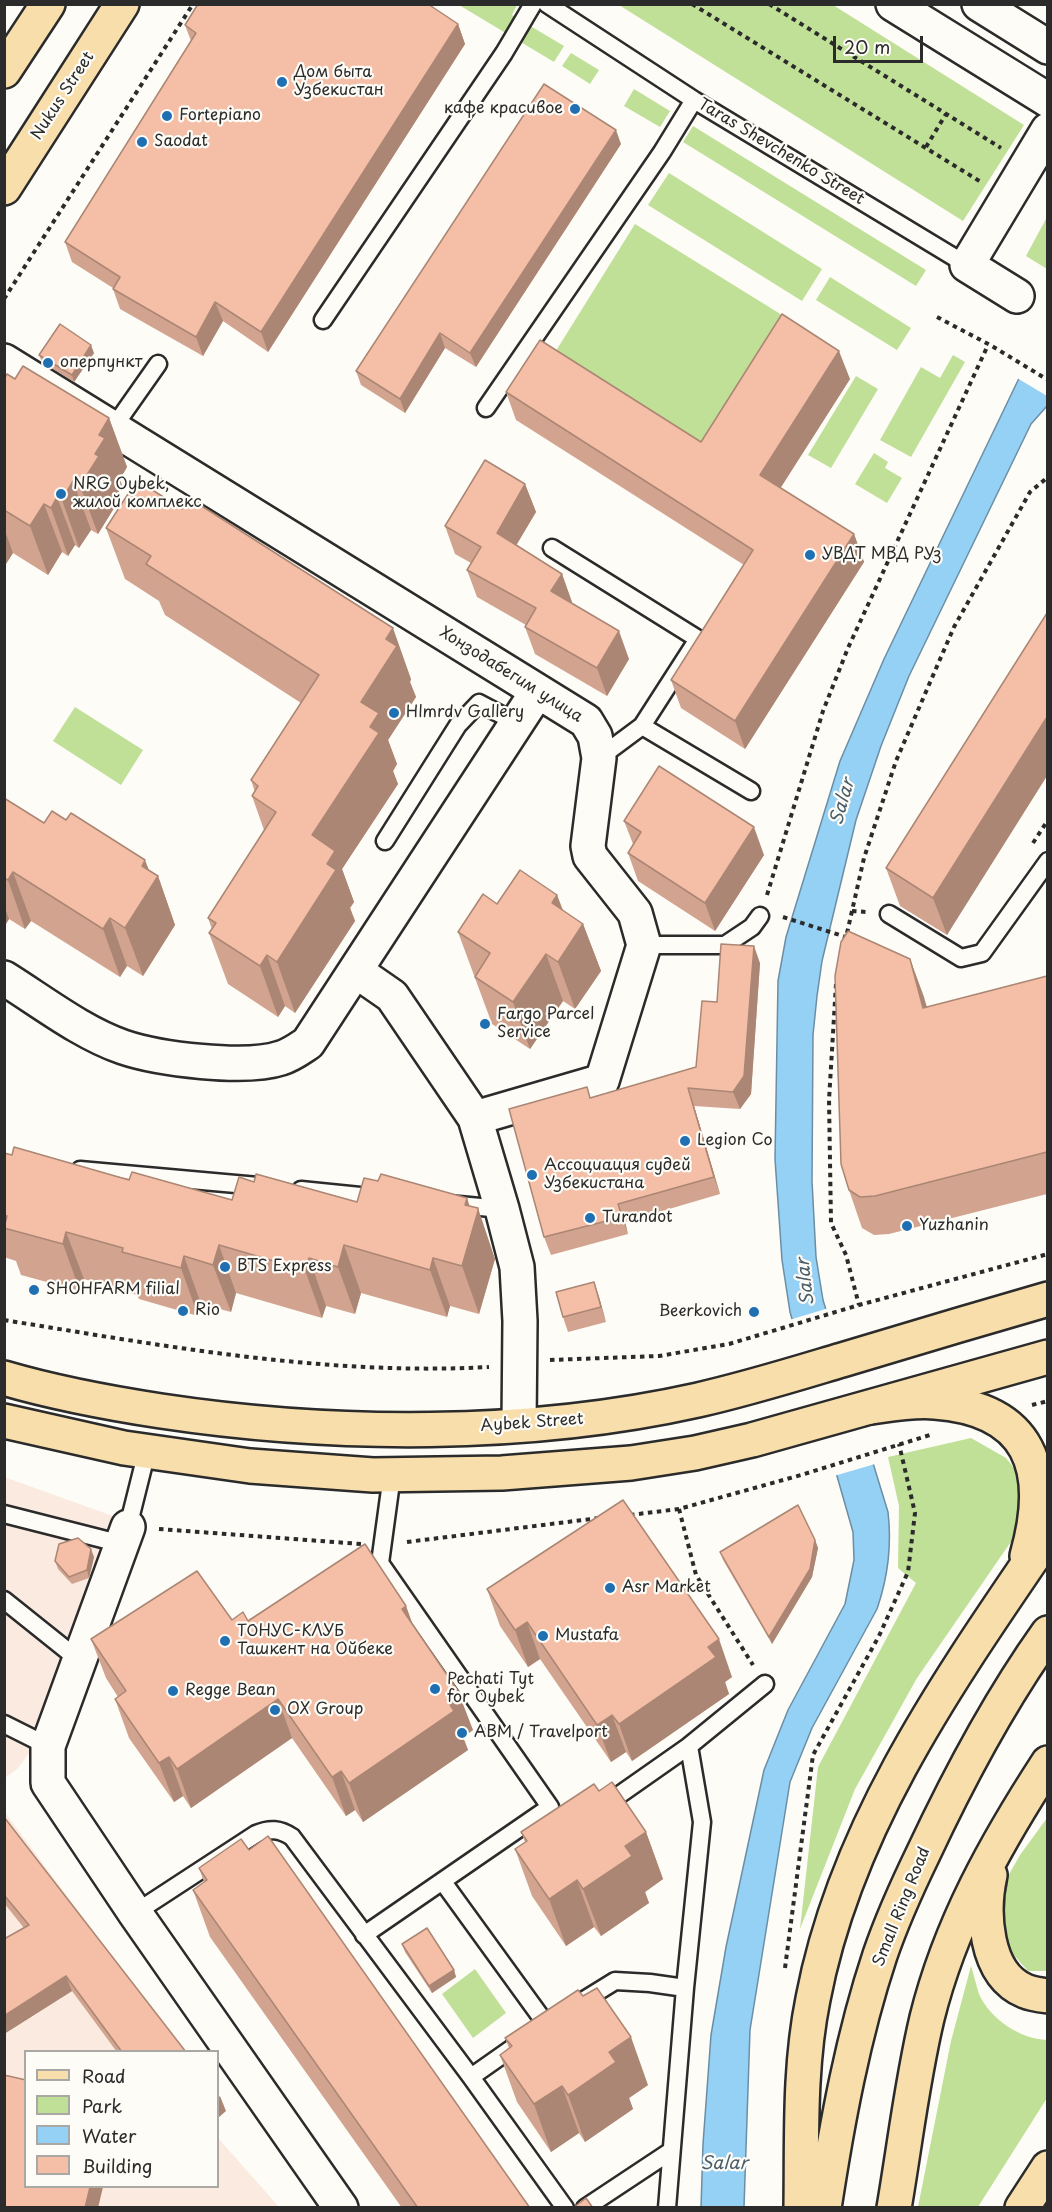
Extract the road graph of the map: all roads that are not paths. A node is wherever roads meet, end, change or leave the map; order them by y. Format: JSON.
{"nodes":[{"id":1,"x":48,"y":4,"type":"edge"},
{"id":2,"x":122,"y":4,"type":"edge"},
{"id":3,"x":533,"y":4,"type":"edge"},
{"id":4,"x":547,"y":4,"type":"edge"},
{"id":5,"x":893,"y":4,"type":"edge"},
{"id":6,"x":979,"y":4,"type":"edge"},
{"id":7,"x":1047,"y":47,"type":"edge"},
{"id":8,"x":4,"y":71,"type":"edge"},
{"id":9,"x":694,"y":100,"type":"junction"},
{"id":10,"x":1047,"y":100,"type":"edge"},
{"id":11,"x":1047,"y":130,"type":"edge"},
{"id":12,"x":4,"y":188,"type":"edge"},
{"id":13,"x":967,"y":265,"type":"junction"},
{"id":14,"x":1017,"y":296,"type":"dead end"},
{"id":15,"x":324,"y":320,"type":"dead end"},
{"id":16,"x":158,"y":364,"type":"dead end"},
{"id":17,"x":11,"y":372,"type":"edge"},
{"id":18,"x":486,"y":408,"type":"dead end"},
{"id":19,"x":113,"y":428,"type":"junction"},
{"id":20,"x":552,"y":548,"type":"dead end"},
{"id":21,"x":537,"y":692,"type":"junction"},
{"id":22,"x":517,"y":723,"type":"junction"},
{"id":23,"x":642,"y":726,"type":"junction"},
{"id":24,"x":599,"y":758,"type":"junction"},
{"id":25,"x":751,"y":791,"type":"dead end"},
{"id":26,"x":385,"y":841,"type":"dead end"},
{"id":27,"x":1047,"y":861,"type":"edge"},
{"id":28,"x":889,"y":914,"type":"dead end"},
{"id":29,"x":760,"y":916,"type":"road end"},
{"id":30,"x":644,"y":945,"type":"junction"},
{"id":31,"x":356,"y":971,"type":"junction"},
{"id":32,"x":4,"y":978,"type":"edge"},
{"id":33,"x":475,"y":1118,"type":"junction"},
{"id":34,"x":64,"y":1168,"type":"edge"},
{"id":35,"x":396,"y":1199,"type":"edge"},
{"id":36,"x":431,"y":1202,"type":"edge"},
{"id":37,"x":502,"y":1209,"type":"junction"},
{"id":38,"x":1047,"y":1299,"type":"edge"},
{"id":39,"x":1047,"y":1357,"type":"edge"},
{"id":40,"x":4,"y":1378,"type":"edge"},
{"id":41,"x":871,"y":1407,"type":"junction"},
{"id":42,"x":4,"y":1421,"type":"edge"},
{"id":43,"x":519,"y":1425,"type":"junction"},
{"id":44,"x":147,"y":1451,"type":"junction"},
{"id":45,"x":392,"y":1475,"type":"junction"},
{"id":46,"x":4,"y":1514,"type":"edge"},
{"id":47,"x":125,"y":1535,"type":"junction"},
{"id":48,"x":1047,"y":1535,"type":"edge"},
{"id":49,"x":380,"y":1563,"type":"junction"},
{"id":50,"x":362,"y":1575,"type":"edge"},
{"id":51,"x":4,"y":1600,"type":"edge"},
{"id":52,"x":1000,"y":1605,"type":"junction"},
{"id":53,"x":1047,"y":1633,"type":"edge"},
{"id":54,"x":79,"y":1660,"type":"junction"},
{"id":55,"x":765,"y":1684,"type":"road end"},
{"id":56,"x":4,"y":1724,"type":"edge"},
{"id":57,"x":48,"y":1746,"type":"junction"},
{"id":58,"x":689,"y":1746,"type":"junction"},
{"id":59,"x":1047,"y":1763,"type":"edge"},
{"id":60,"x":550,"y":1808,"type":"junction"},
{"id":61,"x":996,"y":1847,"type":"junction"},
{"id":62,"x":443,"y":1882,"type":"junction"},
{"id":63,"x":135,"y":1913,"type":"junction"},
{"id":64,"x":364,"y":1935,"type":"junction"},
{"id":65,"x":685,"y":1988,"type":"junction"},
{"id":66,"x":1047,"y":1996,"type":"edge"},
{"id":67,"x":536,"y":2031,"type":"junction"},
{"id":68,"x":471,"y":2077,"type":"junction"},
{"id":69,"x":671,"y":2151,"type":"junction"},
{"id":70,"x":1047,"y":2168,"type":"edge"},
{"id":71,"x":341,"y":2208,"type":"edge"},
{"id":72,"x":565,"y":2208,"type":"edge"},
{"id":73,"x":585,"y":2208,"type":"edge"},
{"id":74,"x":667,"y":2208,"type":"edge"},
{"id":75,"x":801,"y":2208,"type":"edge"},
{"id":76,"x":824,"y":2208,"type":"edge"},
{"id":77,"x":894,"y":2208,"type":"edge"},
{"id":78,"x":1022,"y":2208,"type":"edge"}],
"edges":[{"from":1,"to":8,"type":"main road"},
{"from":2,"to":12,"type":"main road","name":"Nukus Street"},
{"from":3,"to":15,"type":"lane"},
{"from":4,"to":9,"type":"lane","name":"Taras Shevchenko Street"},
{"from":5,"to":10,"type":"street"},
{"from":6,"to":7,"type":"street"},
{"from":9,"to":13,"type":"lane","name":"Taras Shevchenko Street"},
{"from":9,"to":18,"type":"lane"},
{"from":11,"to":13,"type":"street"},
{"from":13,"to":14,"type":"street","name":"Taras Shevchenko Street"},
{"from":16,"to":19,"type":"lane"},
{"from":17,"to":19,"type":"street","name":"Хонзодабегим улица"},
{"from":19,"to":21,"type":"street","name":"Хонзодабегим улица"},
{"from":20,"to":23,"type":"lane"},
{"from":21,"to":22,"type":"street"},
{"from":21,"to":24,"type":"street","name":"Хонзодабегим улица"},
{"from":22,"to":26,"type":"lane"},
{"from":22,"to":31,"type":"street"},
{"from":23,"to":24,"type":"lane"},
{"from":23,"to":25,"type":"lane"},
{"from":24,"to":30,"type":"street","name":"Хонзодабегим улица"},
{"from":27,"to":28,"type":"lane"},
{"from":29,"to":30,"type":"lane"},
{"from":30,"to":33,"type":"street"},
{"from":31,"to":32,"type":"street"},
{"from":31,"to":33,"type":"street"},
{"from":33,"to":37,"type":"street"},
{"from":34,"to":35,"type":"lane"},
{"from":36,"to":37,"type":"lane"},
{"from":37,"to":43,"type":"street"},
{"from":38,"to":43,"type":"main road","name":"Aybek Street"},
{"from":39,"to":41,"type":"main road"},
{"from":40,"to":43,"type":"main road","name":"Aybek Street"},
{"from":41,"to":45,"type":"main road"},
{"from":41,"to":52,"type":"main road"},
{"from":42,"to":44,"type":"main road"},
{"from":44,"to":45,"type":"main road"},
{"from":44,"to":47,"type":"lane"},
{"from":45,"to":49,"type":"lane"},
{"from":46,"to":47,"type":"lane"},
{"from":47,"to":54,"type":"street"},
{"from":48,"to":52,"type":"main road"},
{"from":49,"to":50,"type":"lane"},
{"from":49,"to":60,"type":"lane"},
{"from":51,"to":54,"type":"lane"},
{"from":52,"to":75,"type":"main road"},
{"from":53,"to":76,"type":"main road","name":"Small Ring Road"},
{"from":54,"to":57,"type":"street"},
{"from":55,"to":58,"type":"lane"},
{"from":56,"to":57,"type":"lane"},
{"from":57,"to":63,"type":"street"},
{"from":58,"to":60,"type":"lane"},
{"from":58,"to":65,"type":"lane"},
{"from":59,"to":61,"type":"main road"},
{"from":60,"to":62,"type":"lane"},
{"from":61,"to":66,"type":"main road"},
{"from":61,"to":77,"type":"main road"},
{"from":62,"to":64,"type":"lane"},
{"from":62,"to":67,"type":"lane"},
{"from":63,"to":64,"type":"lane"},
{"from":63,"to":71,"type":"street"},
{"from":64,"to":68,"type":"lane"},
{"from":65,"to":67,"type":"lane"},
{"from":65,"to":69,"type":"lane"},
{"from":67,"to":68,"type":"lane"},
{"from":68,"to":72,"type":"lane"},
{"from":69,"to":73,"type":"lane"},
{"from":69,"to":74,"type":"lane"},
{"from":70,"to":78,"type":"main road"}]}
